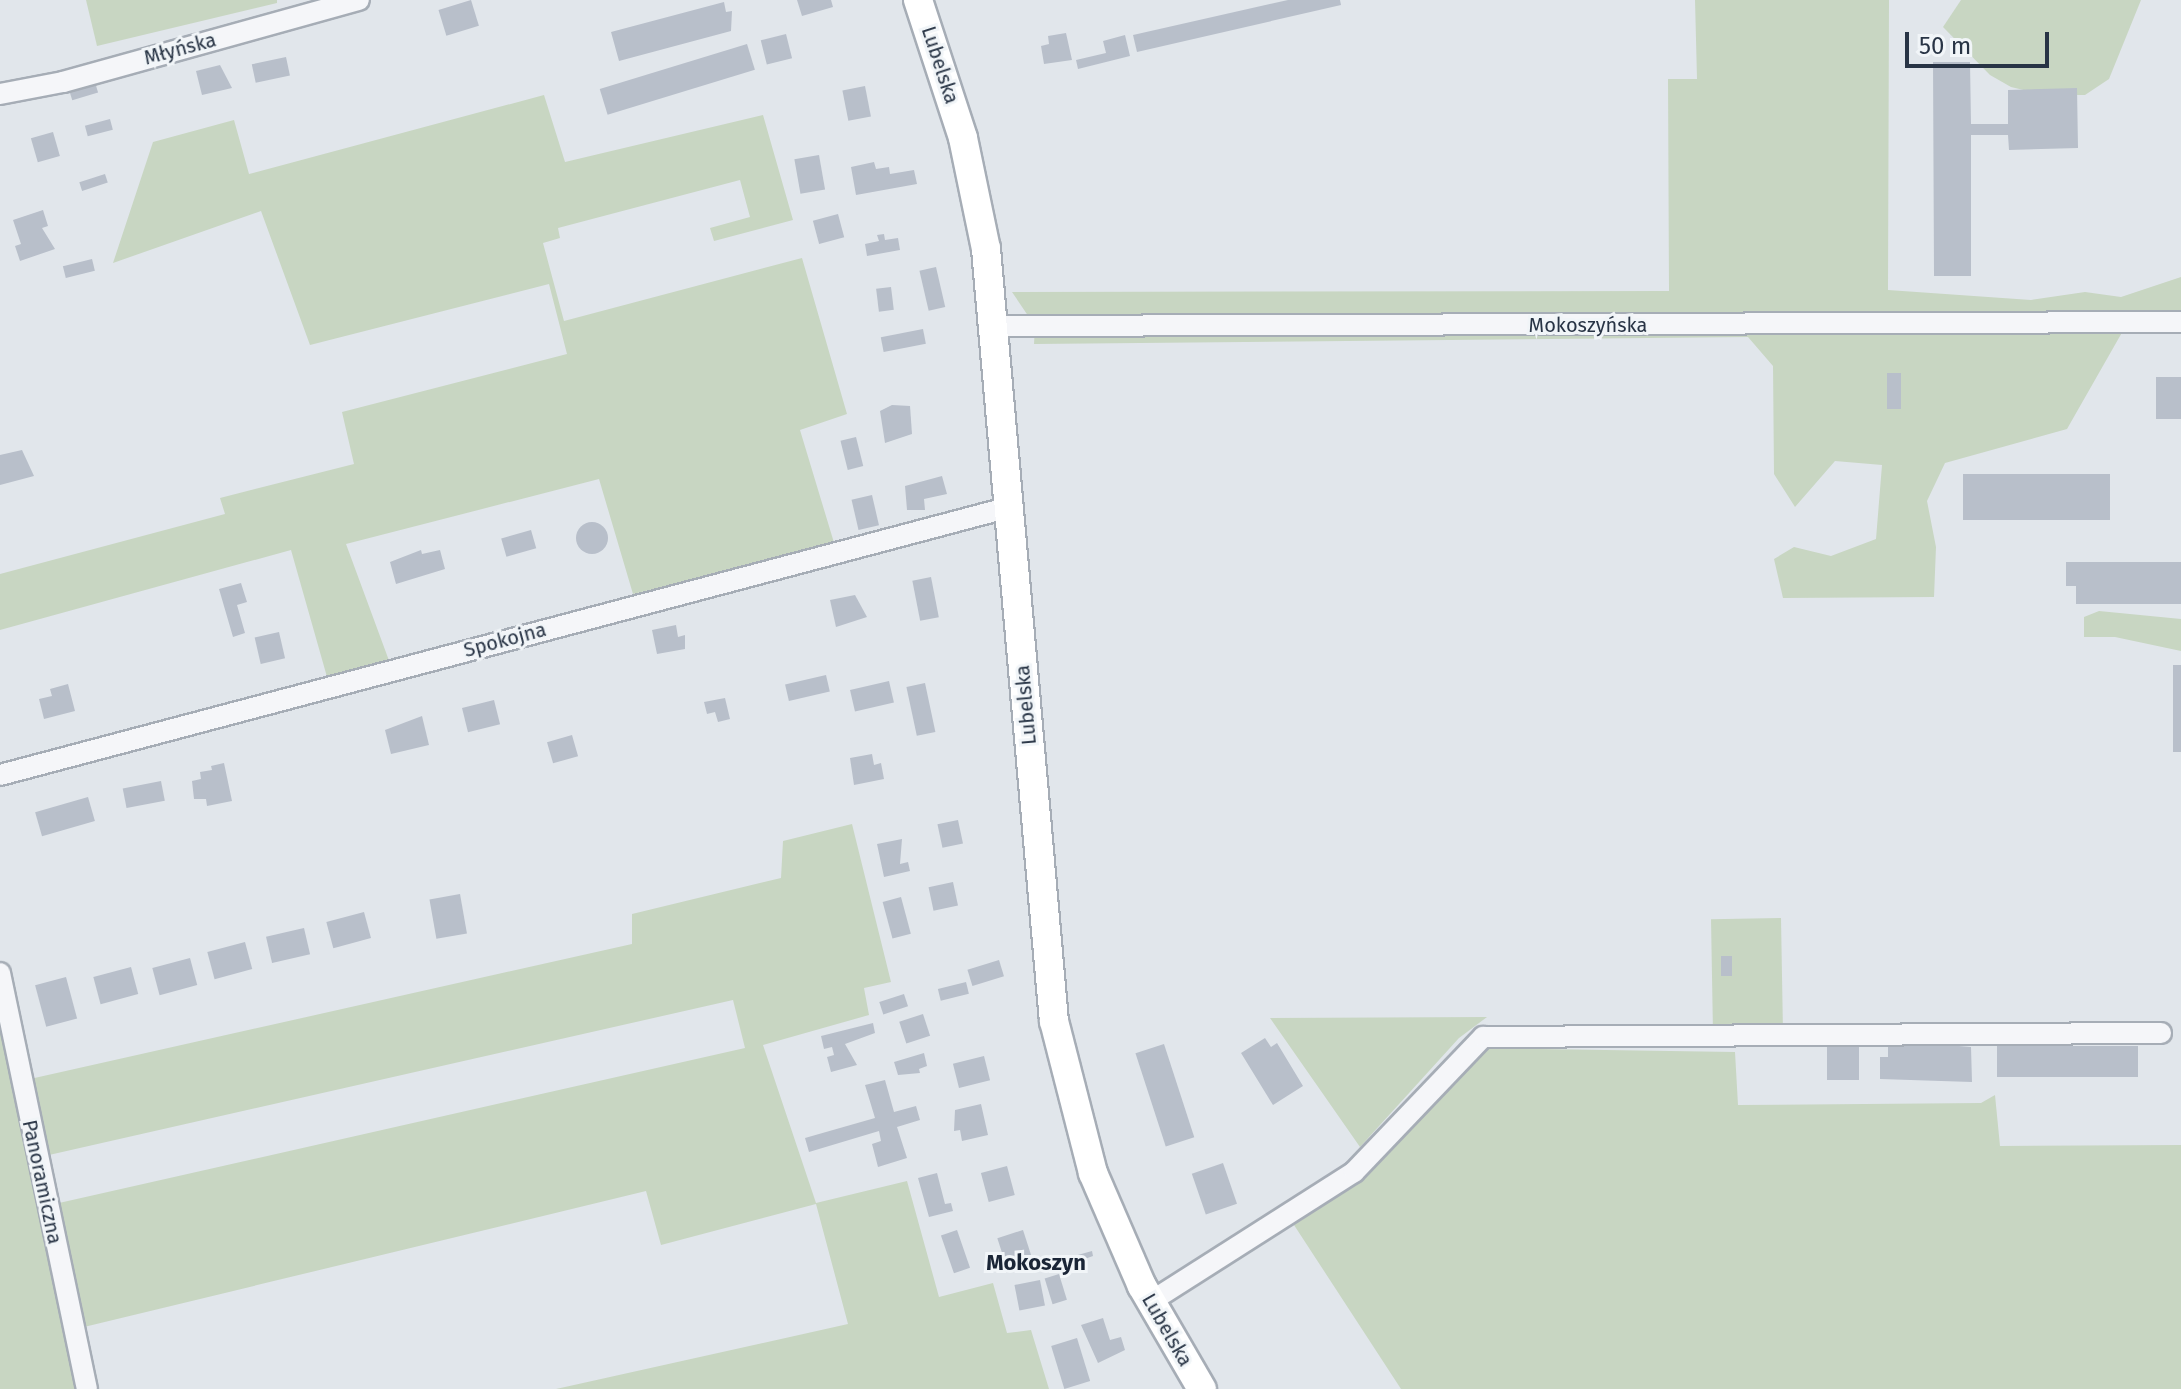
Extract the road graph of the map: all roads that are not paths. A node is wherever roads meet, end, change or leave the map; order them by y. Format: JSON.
{"nodes":[{"id":1,"x":359,"y":0,"type":"edge"},
{"id":2,"x":918,"y":0,"type":"edge"},
{"id":3,"x":0,"y":94,"type":"edge"},
{"id":4,"x":2181,"y":322,"type":"edge"},
{"id":5,"x":994,"y":326,"type":"junction"},
{"id":6,"x":1010,"y":507,"type":"junction"},
{"id":7,"x":0,"y":775,"type":"edge"},
{"id":8,"x":0,"y":973,"type":"edge"},
{"id":9,"x":2161,"y":1033,"type":"dead end"},
{"id":10,"x":1150,"y":1302,"type":"junction"},
{"id":11,"x":87,"y":1389,"type":"edge"},
{"id":12,"x":1202,"y":1389,"type":"edge"}],
"edges":[{"from":1,"to":3,"type":"street","name":"Młyńska"},
{"from":2,"to":5,"type":"main road","name":"Lubelska"},
{"from":4,"to":5,"type":"street","name":"Mokoszyńska"},
{"from":5,"to":6,"type":"main road","name":"Lubelska"},
{"from":6,"to":7,"type":"street","name":"Spokojna"},
{"from":6,"to":10,"type":"main road","name":"Lubelska"},
{"from":8,"to":11,"type":"street","name":"Panoramiczna"},
{"from":9,"to":10,"type":"street"},
{"from":10,"to":12,"type":"main road","name":"Lubelska"}]}
